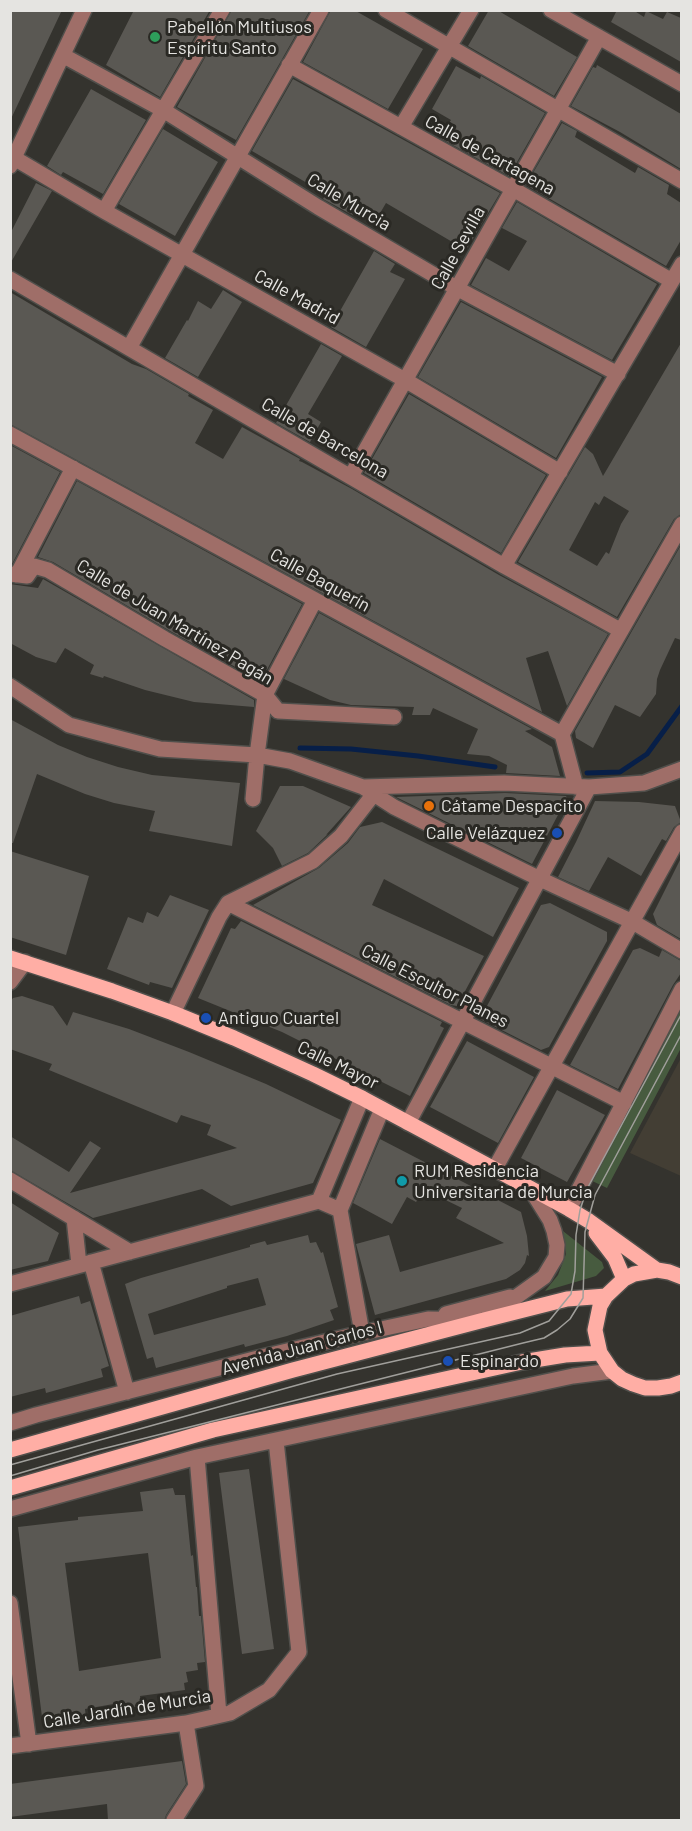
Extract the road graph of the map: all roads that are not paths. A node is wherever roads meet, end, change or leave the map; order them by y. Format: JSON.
{"nodes":[{"id":1,"x":84,"y":10,"type":"edge"},
{"id":2,"x":222,"y":10,"type":"edge"},
{"id":3,"x":321,"y":10,"type":"edge"},
{"id":4,"x":386,"y":10,"type":"edge"},
{"id":5,"x":471,"y":10,"type":"edge"},
{"id":6,"x":551,"y":10,"type":"edge"},
{"id":7,"x":598,"y":38,"type":"junction"},
{"id":8,"x":449,"y":47,"type":"junction"},
{"id":9,"x":64,"y":56,"type":"junction"},
{"id":10,"x":289,"y":65,"type":"junction"},
{"id":11,"x":681,"y":84,"type":"edge"},
{"id":12,"x":163,"y":110,"type":"junction"},
{"id":13,"x":557,"y":110,"type":"junction"},
{"id":14,"x":401,"y":127,"type":"junction"},
{"id":15,"x":238,"y":157,"type":"junction"},
{"id":16,"x":12,"y":162,"type":"edge"},
{"id":17,"x":681,"y":181,"type":"edge"},
{"id":18,"x":513,"y":189,"type":"junction"},
{"id":19,"x":105,"y":211,"type":"junction"},
{"id":20,"x":182,"y":255,"type":"junction"},
{"id":21,"x":681,"y":264,"type":"edge"},
{"id":22,"x":10,"y":279,"type":"edge"},
{"id":23,"x":672,"y":281,"type":"junction"},
{"id":24,"x":458,"y":289,"type":"junction"},
{"id":25,"x":129,"y":348,"type":"junction"},
{"id":26,"x":618,"y":374,"type":"junction"},
{"id":27,"x":405,"y":380,"type":"junction"},
{"id":28,"x":10,"y":434,"type":"edge"},
{"id":29,"x":73,"y":468,"type":"junction"},
{"id":30,"x":560,"y":472,"type":"junction"},
{"id":31,"x":351,"y":476,"type":"junction"},
{"id":32,"x":681,"y":524,"type":"edge"},
{"id":33,"x":504,"y":566,"type":"junction"},
{"id":34,"x":14,"y":574,"type":"edge"},
{"id":35,"x":315,"y":600,"type":"junction"},
{"id":36,"x":620,"y":630,"type":"junction"},
{"id":37,"x":10,"y":686,"type":"edge"},
{"id":38,"x":265,"y":695,"type":"junction"},
{"id":39,"x":394,"y":717,"type":"dead end"},
{"id":40,"x":562,"y":734,"type":"junction"},
{"id":41,"x":257,"y":755,"type":"junction"},
{"id":42,"x":681,"y":769,"type":"edge"},
{"id":43,"x":583,"y":787,"type":"junction"},
{"id":44,"x":368,"y":791,"type":"junction"},
{"id":45,"x":253,"y":799,"type":"dead end"},
{"id":46,"x":681,"y":832,"type":"edge"},
{"id":47,"x":540,"y":879,"type":"junction"},
{"id":48,"x":228,"y":903,"type":"junction"},
{"id":49,"x":633,"y":922,"type":"junction"},
{"id":50,"x":681,"y":951,"type":"edge"},
{"id":51,"x":18,"y":960,"type":"edge"},
{"id":52,"x":10,"y":982,"type":"edge"},
{"id":53,"x":681,"y":989,"type":"edge"},
{"id":54,"x":173,"y":1013,"type":"junction"},
{"id":55,"x":463,"y":1022,"type":"junction"},
{"id":56,"x":551,"y":1067,"type":"junction"},
{"id":57,"x":362,"y":1098,"type":"junction"},
{"id":58,"x":624,"y":1103,"type":"junction"},
{"id":59,"x":382,"y":1109,"type":"junction"},
{"id":60,"x":408,"y":1123,"type":"junction"},
{"id":61,"x":494,"y":1170,"type":"junction"},
{"id":62,"x":10,"y":1180,"type":"edge"},
{"id":63,"x":530,"y":1188,"type":"junction"},
{"id":64,"x":319,"y":1201,"type":"junction"},
{"id":65,"x":569,"y":1209,"type":"junction"},
{"id":66,"x":340,"y":1210,"type":"junction"},
{"id":67,"x":74,"y":1218,"type":"junction"},
{"id":68,"x":130,"y":1252,"type":"junction"},
{"id":69,"x":85,"y":1263,"type":"junction"},
{"id":70,"x":657,"y":1270,"type":"junction"},
{"id":71,"x":681,"y":1276,"type":"edge"},
{"id":72,"x":624,"y":1279,"type":"junction"},
{"id":73,"x":10,"y":1284,"type":"edge"},
{"id":74,"x":519,"y":1295,"type":"junction"},
{"id":75,"x":606,"y":1296,"type":"junction"},
{"id":76,"x":428,"y":1319,"type":"junction"},
{"id":77,"x":484,"y":1320,"type":"junction"},
{"id":78,"x":362,"y":1333,"type":"junction"},
{"id":79,"x":600,"y":1353,"type":"junction"},
{"id":80,"x":612,"y":1371,"type":"junction"},
{"id":81,"x":681,"y":1382,"type":"edge"},
{"id":82,"x":127,"y":1392,"type":"junction"},
{"id":83,"x":10,"y":1423,"type":"edge"},
{"id":84,"x":276,"y":1441,"type":"junction"},
{"id":85,"x":10,"y":1450,"type":"edge"},
{"id":86,"x":197,"y":1457,"type":"junction"},
{"id":87,"x":10,"y":1488,"type":"edge"},
{"id":88,"x":10,"y":1509,"type":"edge"},
{"id":89,"x":10,"y":1603,"type":"edge"},
{"id":90,"x":219,"y":1715,"type":"junction"},
{"id":91,"x":186,"y":1722,"type":"junction"},
{"id":92,"x":29,"y":1744,"type":"junction"},
{"id":93,"x":10,"y":1746,"type":"edge"},
{"id":94,"x":174,"y":1821,"type":"edge"}],
"edges":[{"from":1,"to":9,"type":"street"},
{"from":2,"to":12,"type":"street"},
{"from":3,"to":10,"type":"street"},
{"from":4,"to":8,"type":"street"},
{"from":5,"to":8,"type":"street"},
{"from":6,"to":7,"type":"street"},
{"from":7,"to":11,"type":"street"},
{"from":7,"to":13,"type":"street","name":"Calle Sevilla"},
{"from":8,"to":13,"type":"street"},
{"from":8,"to":14,"type":"street"},
{"from":9,"to":12,"type":"street","name":"Calle Murcia"},
{"from":9,"to":16,"type":"street"},
{"from":10,"to":14,"type":"street","name":"Calle de Cartagena"},
{"from":10,"to":15,"type":"street"},
{"from":12,"to":15,"type":"street","name":"Calle Murcia"},
{"from":12,"to":19,"type":"street"},
{"from":13,"to":17,"type":"street"},
{"from":13,"to":18,"type":"street","name":"Calle Sevilla"},
{"from":14,"to":18,"type":"street","name":"Calle de Cartagena"},
{"from":15,"to":20,"type":"street"},
{"from":15,"to":24,"type":"street","name":"Calle Murcia"},
{"from":16,"to":19,"type":"street","name":"Calle Madrid"},
{"from":18,"to":23,"type":"street","name":"Calle de Cartagena"},
{"from":18,"to":24,"type":"street","name":"Calle Sevilla"},
{"from":19,"to":20,"type":"street","name":"Calle Madrid"},
{"from":20,"to":25,"type":"street"},
{"from":20,"to":27,"type":"street","name":"Calle Madrid"},
{"from":21,"to":23,"type":"street"},
{"from":22,"to":25,"type":"street","name":"Calle de Barcelona"},
{"from":23,"to":26,"type":"street"},
{"from":24,"to":26,"type":"street","name":"Calle Murcia"},
{"from":24,"to":27,"type":"street","name":"Calle Sevilla"},
{"from":25,"to":31,"type":"street","name":"Calle de Barcelona"},
{"from":26,"to":30,"type":"street"},
{"from":27,"to":30,"type":"street","name":"Calle Madrid"},
{"from":27,"to":31,"type":"street","name":"Calle Sevilla"},
{"from":28,"to":29,"type":"street","name":"Calle Baquerín"},
{"from":29,"to":34,"type":"street"},
{"from":29,"to":35,"type":"street","name":"Calle Baquerín"},
{"from":30,"to":33,"type":"street"},
{"from":31,"to":33,"type":"street","name":"Calle de Barcelona"},
{"from":32,"to":36,"type":"street"},
{"from":33,"to":36,"type":"street","name":"Calle de Barcelona"},
{"from":34,"to":38,"type":"street","name":"Calle de Juan Martínez Pagán"},
{"from":35,"to":38,"type":"street"},
{"from":35,"to":40,"type":"street","name":"Calle Baquerín"},
{"from":36,"to":40,"type":"street"},
{"from":37,"to":41,"type":"street"},
{"from":38,"to":39,"type":"street","name":"Calle de Juan Martínez Pagán"},
{"from":38,"to":41,"type":"street"},
{"from":40,"to":43,"type":"street"},
{"from":41,"to":44,"type":"street"},
{"from":41,"to":45,"type":"street"},
{"from":42,"to":43,"type":"street"},
{"from":43,"to":44,"type":"street"},
{"from":43,"to":47,"type":"street"},
{"from":44,"to":47,"type":"street"},
{"from":44,"to":48,"type":"street"},
{"from":46,"to":49,"type":"street"},
{"from":47,"to":49,"type":"street"},
{"from":47,"to":55,"type":"street"},
{"from":48,"to":54,"type":"street"},
{"from":48,"to":55,"type":"street","name":"Calle Escultor Planes"},
{"from":49,"to":50,"type":"street"},
{"from":49,"to":56,"type":"street"},
{"from":51,"to":52,"type":"street"},
{"from":51,"to":54,"type":"main road","name":"Calle Mayor"},
{"from":53,"to":58,"type":"street"},
{"from":54,"to":57,"type":"main road","name":"Calle Mayor"},
{"from":55,"to":56,"type":"street","name":"Calle Escultor Planes"},
{"from":55,"to":60,"type":"street"},
{"from":56,"to":58,"type":"street","name":"Calle Escultor Planes"},
{"from":56,"to":61,"type":"street"},
{"from":57,"to":59,"type":"main road","name":"Calle Mayor"},
{"from":57,"to":64,"type":"street"},
{"from":58,"to":65,"type":"street"},
{"from":59,"to":60,"type":"main road","name":"Calle Mayor"},
{"from":59,"to":66,"type":"street"},
{"from":60,"to":61,"type":"main road","name":"Calle Mayor"},
{"from":61,"to":63,"type":"main road","name":"Calle Mayor"},
{"from":62,"to":67,"type":"street"},
{"from":63,"to":65,"type":"main road","name":"Calle Mayor"},
{"from":63,"to":74,"type":"street"},
{"from":64,"to":66,"type":"street"},
{"from":64,"to":68,"type":"street"},
{"from":65,"to":70,"type":"main road"},
{"from":65,"to":72,"type":"main road"},
{"from":66,"to":78,"type":"street"},
{"from":67,"to":68,"type":"street"},
{"from":67,"to":69,"type":"street"},
{"from":68,"to":69,"type":"street"},
{"from":69,"to":73,"type":"street"},
{"from":69,"to":82,"type":"street"},
{"from":70,"to":71,"type":"main road"},
{"from":70,"to":72,"type":"main road"},
{"from":72,"to":75,"type":"main road"},
{"from":74,"to":76,"type":"street"},
{"from":74,"to":77,"type":"street"},
{"from":75,"to":77,"type":"main road","name":"Avenida Juan Carlos I"},
{"from":75,"to":79,"type":"main road"},
{"from":76,"to":77,"type":"street"},
{"from":76,"to":78,"type":"street"},
{"from":77,"to":85,"type":"main road","name":"Avenida Juan Carlos I"},
{"from":78,"to":82,"type":"street"},
{"from":79,"to":80,"type":"main road"},
{"from":79,"to":87,"type":"main road"},
{"from":80,"to":81,"type":"main road"},
{"from":80,"to":84,"type":"street"},
{"from":82,"to":83,"type":"street"},
{"from":84,"to":86,"type":"street"},
{"from":84,"to":90,"type":"street","name":"Calle Jardín de Murcia"},
{"from":86,"to":88,"type":"street"},
{"from":86,"to":90,"type":"street"},
{"from":89,"to":92,"type":"street"},
{"from":90,"to":91,"type":"street","name":"Calle Jardín de Murcia"},
{"from":91,"to":92,"type":"street","name":"Calle Jardín de Murcia"},
{"from":91,"to":94,"type":"street"},
{"from":92,"to":93,"type":"street","name":"Calle Jardín de Murcia"}]}
